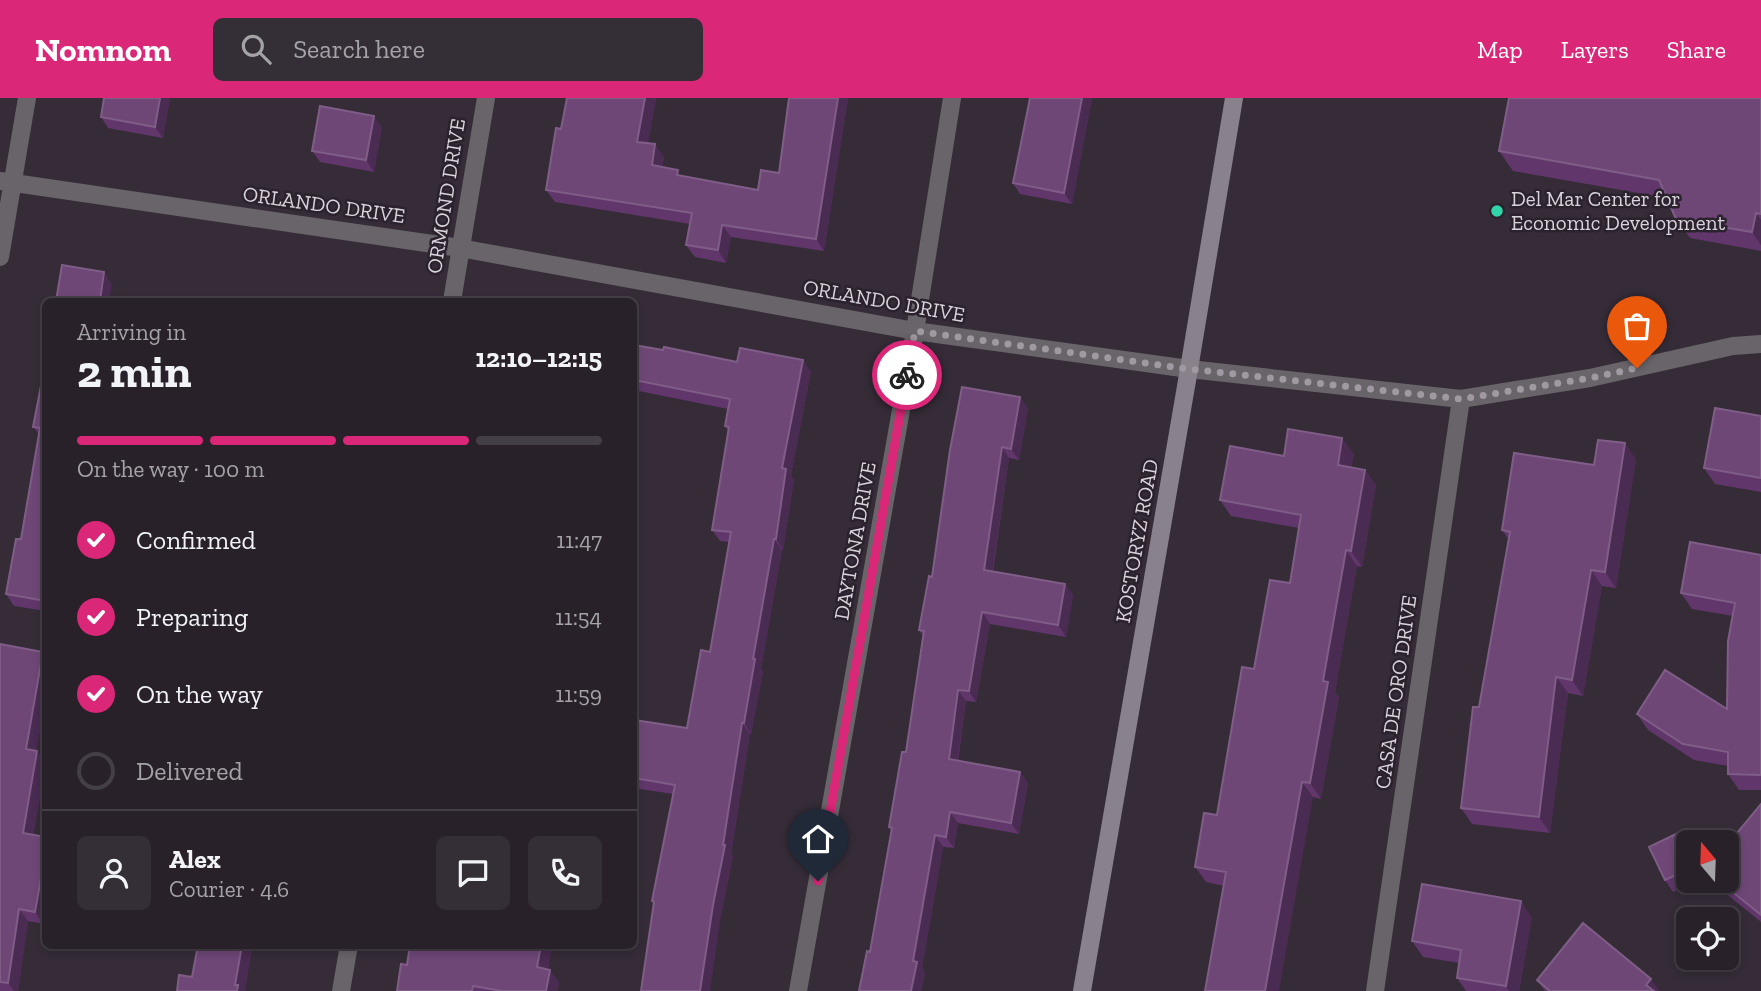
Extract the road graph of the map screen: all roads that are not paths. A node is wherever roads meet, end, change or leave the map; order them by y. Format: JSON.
{"nodes":[{"id":1,"x":27,"y":98,"type":"edge"},
{"id":2,"x":486,"y":98,"type":"edge"},
{"id":3,"x":952,"y":98,"type":"edge"},
{"id":4,"x":1234,"y":98,"type":"edge"},
{"id":5,"x":6,"y":182,"type":"edge"},
{"id":6,"x":460,"y":248,"type":"junction"},
{"id":7,"x":0,"y":257,"type":"edge"},
{"id":8,"x":452,"y":298,"type":"edge"},
{"id":9,"x":915,"y":331,"type":"junction"},
{"id":10,"x":1761,"y":344,"type":"edge"},
{"id":11,"x":1189,"y":369,"type":"junction"},
{"id":12,"x":1461,"y":399,"type":"junction"},
{"id":13,"x":348,"y":949,"type":"edge"},
{"id":14,"x":341,"y":991,"type":"edge"},
{"id":15,"x":798,"y":991,"type":"edge"},
{"id":16,"x":1082,"y":991,"type":"edge"},
{"id":17,"x":1375,"y":991,"type":"edge"}],
"edges":[{"from":1,"to":5,"type":"street"},
{"from":2,"to":6,"type":"street","name":"ORMOND DRIVE"},
{"from":3,"to":9,"type":"street","name":"DAYTONA DRIVE"},
{"from":4,"to":11,"type":"main road","name":"KOSTORYZ ROAD"},
{"from":5,"to":6,"type":"street","name":"ORLANDO DRIVE"},
{"from":5,"to":7,"type":"street"},
{"from":6,"to":8,"type":"street","name":"ORMOND DRIVE"},
{"from":6,"to":9,"type":"street","name":"ORLANDO DRIVE"},
{"from":9,"to":11,"type":"street","name":"ORLANDO DRIVE"},
{"from":9,"to":15,"type":"street","name":"DAYTONA DRIVE"},
{"from":10,"to":12,"type":"street","name":"ORLANDO DRIVE"},
{"from":11,"to":12,"type":"street","name":"ORLANDO DRIVE"},
{"from":11,"to":16,"type":"main road","name":"KOSTORYZ ROAD"},
{"from":12,"to":17,"type":"street","name":"CASA DE ORO DRIVE"},
{"from":13,"to":14,"type":"street"}]}
